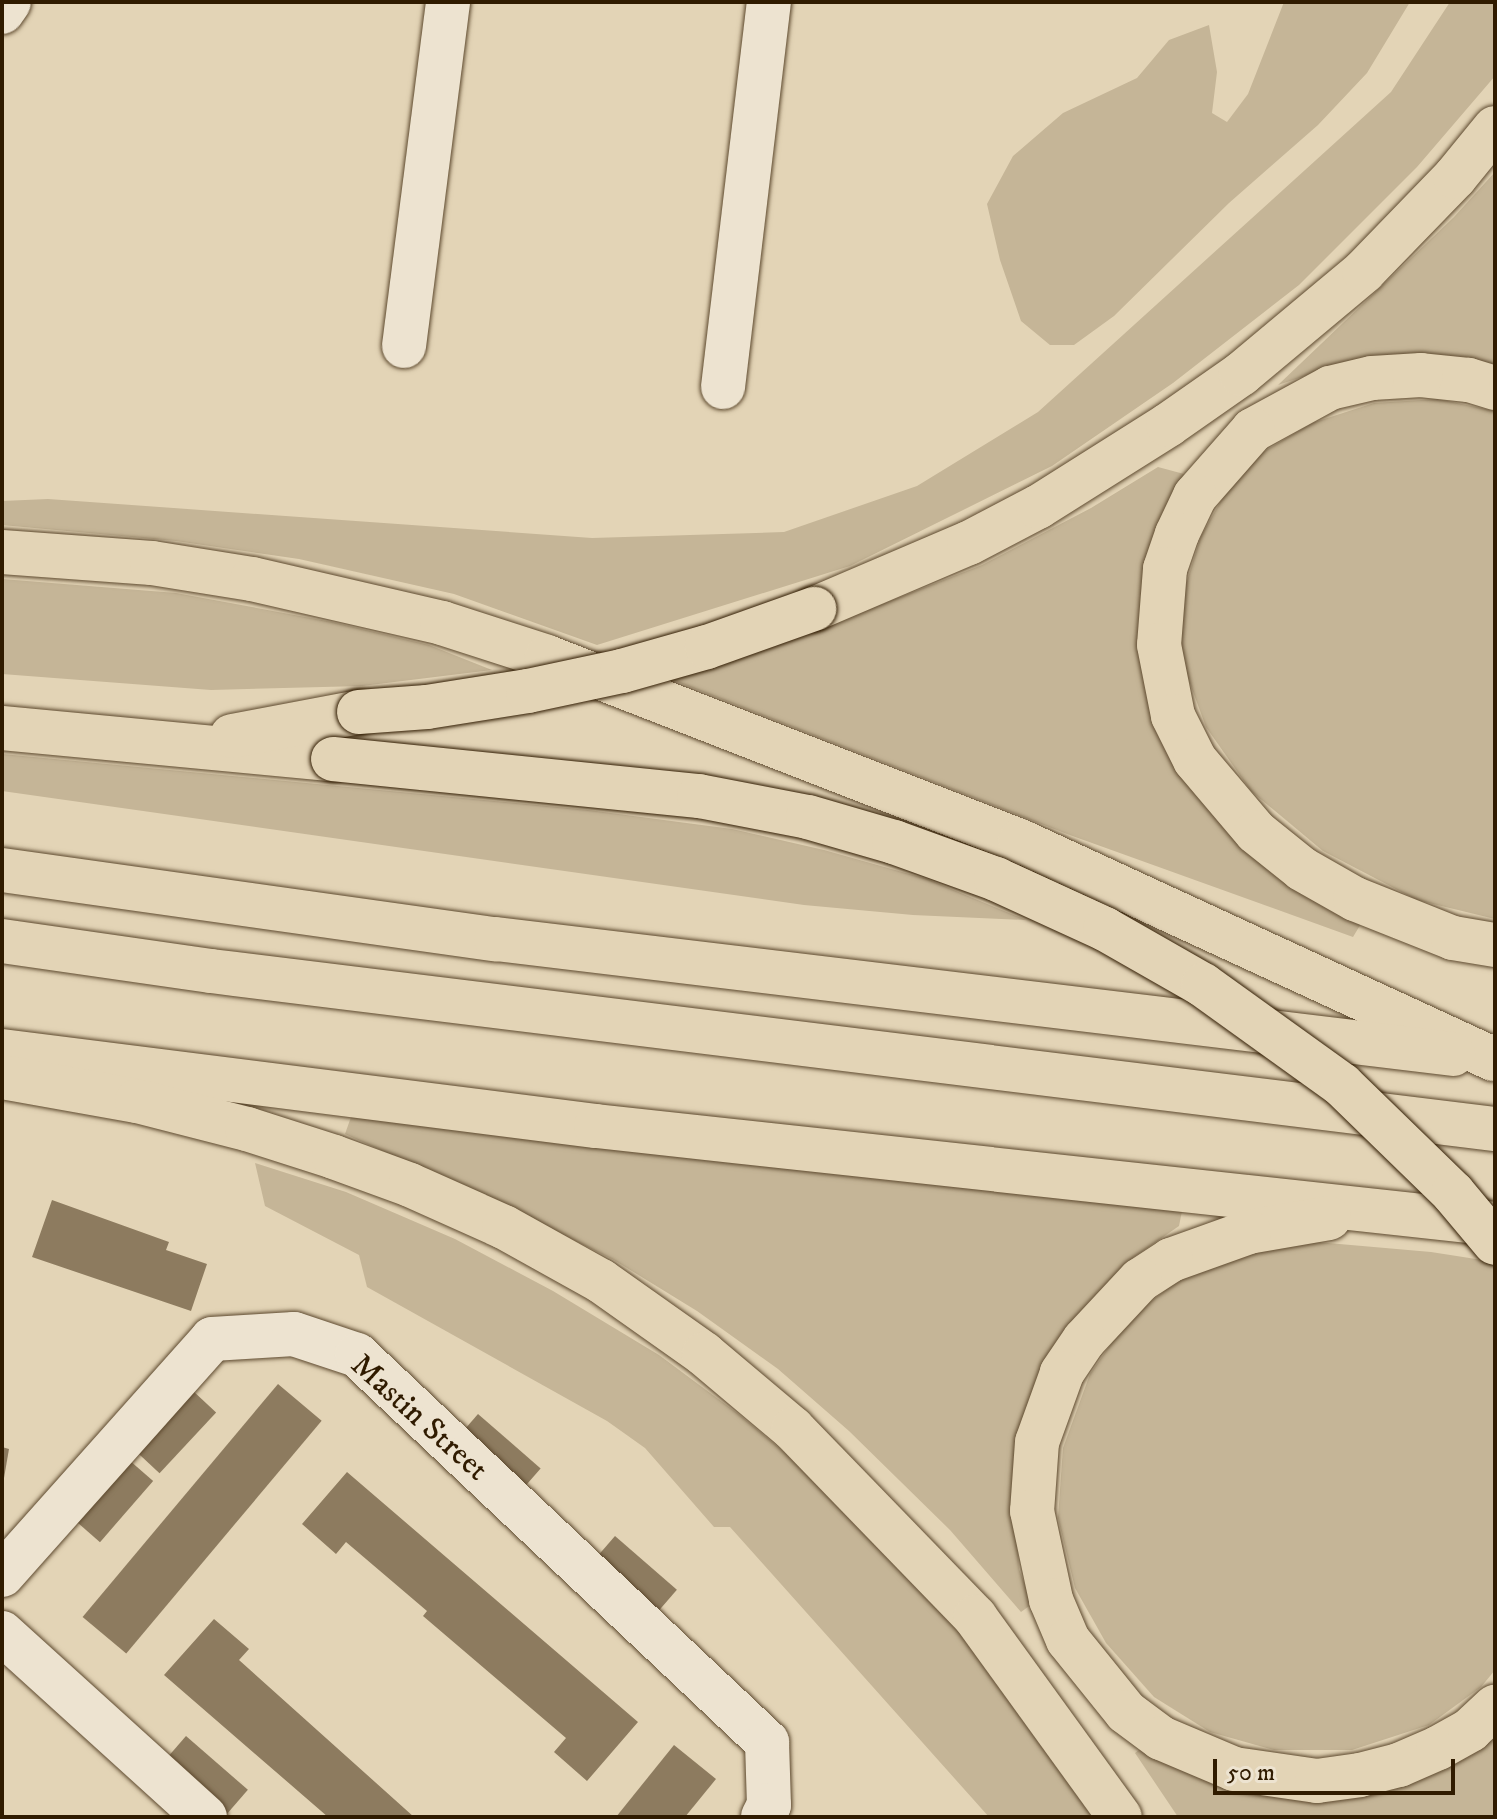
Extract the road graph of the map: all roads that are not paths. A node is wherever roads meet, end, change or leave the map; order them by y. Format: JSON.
{"nodes":[{"id":1,"x":9,"y":2,"type":"edge"},
{"id":2,"x":448,"y":2,"type":"edge"},
{"id":3,"x":769,"y":2,"type":"edge"},
{"id":4,"x":2,"y":12,"type":"edge"},
{"id":5,"x":1495,"y":128,"type":"edge"},
{"id":6,"x":404,"y":346,"type":"dead end"},
{"id":7,"x":723,"y":387,"type":"dead end"},
{"id":8,"x":1495,"y":388,"type":"edge"},
{"id":9,"x":2,"y":552,"type":"edge"},
{"id":10,"x":2,"y":728,"type":"edge"},
{"id":11,"x":183,"y":746,"type":"junction"},
{"id":12,"x":2,"y":870,"type":"edge"},
{"id":13,"x":2,"y":941,"type":"edge"},
{"id":14,"x":1495,"y":945,"type":"edge"},
{"id":15,"x":2,"y":1051,"type":"edge"},
{"id":16,"x":1494,"y":1059,"type":"edge"},
{"id":17,"x":2,"y":1077,"type":"edge"},
{"id":18,"x":1495,"y":1129,"type":"edge"},
{"id":19,"x":1383,"y":1209,"type":"junction"},
{"id":20,"x":1495,"y":1224,"type":"edge"},
{"id":21,"x":1495,"y":1243,"type":"edge"},
{"id":22,"x":2,"y":1575,"type":"edge"},
{"id":23,"x":2,"y":1633,"type":"edge"},
{"id":24,"x":1495,"y":1707,"type":"edge"},
{"id":25,"x":205,"y":1817,"type":"edge"},
{"id":26,"x":763,"y":1817,"type":"edge"},
{"id":27,"x":1120,"y":1817,"type":"edge"}],
"edges":[{"from":1,"to":4,"type":"street"},
{"from":2,"to":6,"type":"street"},
{"from":3,"to":7,"type":"street"},
{"from":5,"to":11,"type":"highway","bridge":true},
{"from":8,"to":14,"type":"highway"},
{"from":9,"to":16,"type":"highway"},
{"from":10,"to":11,"type":"highway"},
{"from":11,"to":21,"type":"highway","bridge":true},
{"from":12,"to":16,"type":"highway"},
{"from":13,"to":18,"type":"highway"},
{"from":15,"to":19,"type":"highway"},
{"from":17,"to":27,"type":"highway"},
{"from":19,"to":20,"type":"highway"},
{"from":19,"to":24,"type":"highway"},
{"from":22,"to":26,"type":"street","name":"Mastin Street"},
{"from":23,"to":25,"type":"street"}]}
